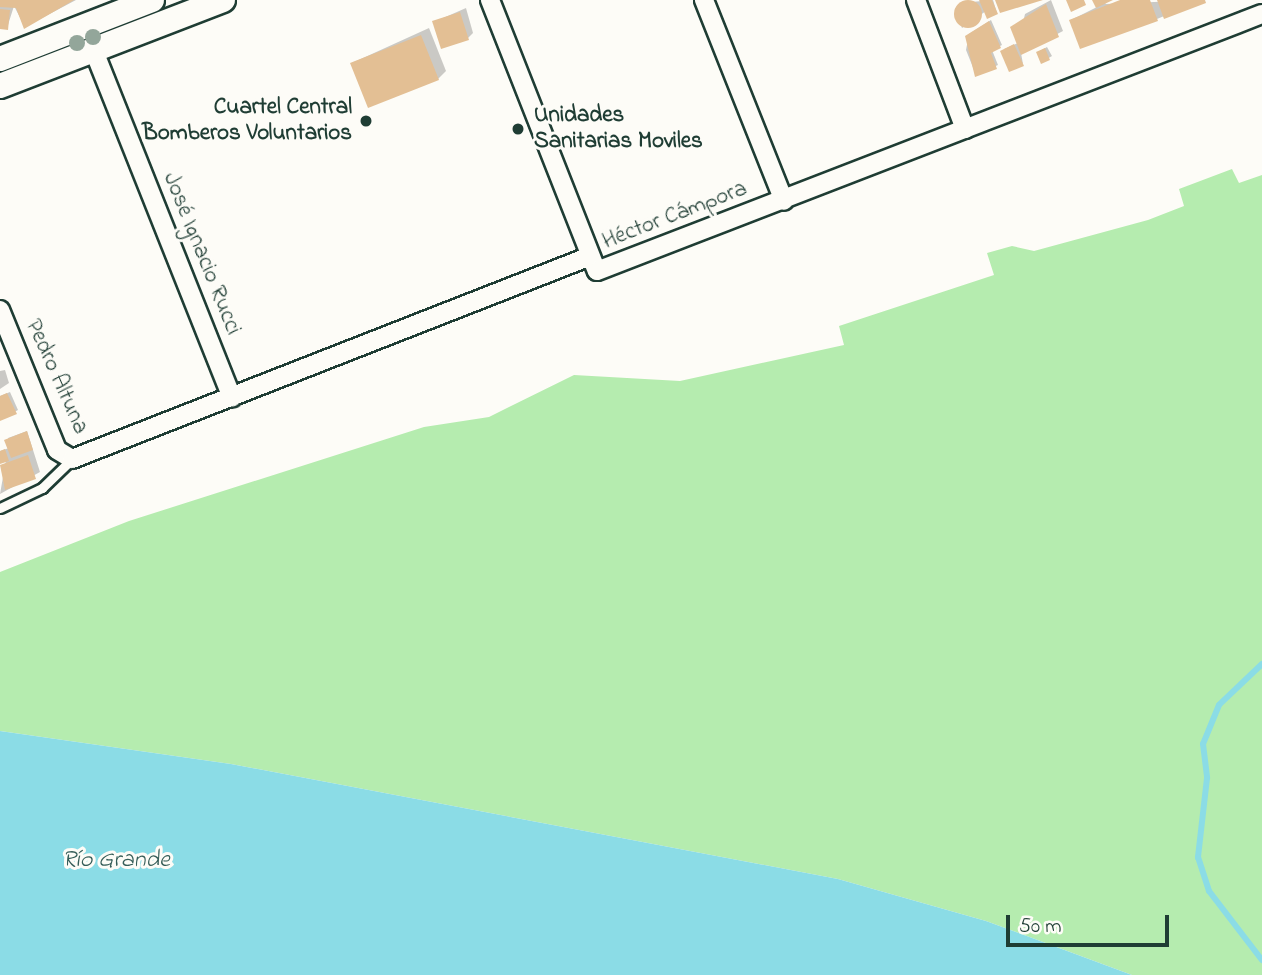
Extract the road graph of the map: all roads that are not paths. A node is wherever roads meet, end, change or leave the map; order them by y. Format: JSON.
{"nodes":[{"id":1,"x":152,"y":0,"type":"edge"},
{"id":2,"x":223,"y":0,"type":"edge"},
{"id":3,"x":490,"y":0,"type":"edge"},
{"id":4,"x":704,"y":0,"type":"edge"},
{"id":5,"x":916,"y":0,"type":"edge"},
{"id":6,"x":1262,"y":15,"type":"edge"},
{"id":7,"x":94,"y":51,"type":"junction"},
{"id":8,"x":0,"y":58,"type":"edge"},
{"id":9,"x":0,"y":86,"type":"edge"},
{"id":10,"x":965,"y":129,"type":"junction"},
{"id":11,"x":784,"y":201,"type":"junction"},
{"id":12,"x":588,"y":257,"type":"junction"},
{"id":13,"x":0,"y":310,"type":"edge"},
{"id":14,"x":232,"y":397,"type":"junction"},
{"id":15,"x":72,"y":459,"type":"junction"},
{"id":16,"x":0,"y":508,"type":"edge"}],
"edges":[{"from":1,"to":8,"type":"main road"},
{"from":2,"to":7,"type":"main road"},
{"from":3,"to":12,"type":"street"},
{"from":4,"to":11,"type":"street"},
{"from":5,"to":10,"type":"street"},
{"from":6,"to":10,"type":"street","name":"Héctor Cámpora"},
{"from":7,"to":9,"type":"main road"},
{"from":7,"to":14,"type":"street","name":"José Ignacio Rucci"},
{"from":10,"to":11,"type":"street","name":"Héctor Cámpora"},
{"from":11,"to":12,"type":"street","name":"Héctor Cámpora"},
{"from":12,"to":14,"type":"street","name":"Héctor Cámpora"},
{"from":13,"to":15,"type":"street","name":"Pedro Altuna"},
{"from":14,"to":15,"type":"street","name":"Héctor Cámpora"},
{"from":15,"to":16,"type":"lane"}]}
